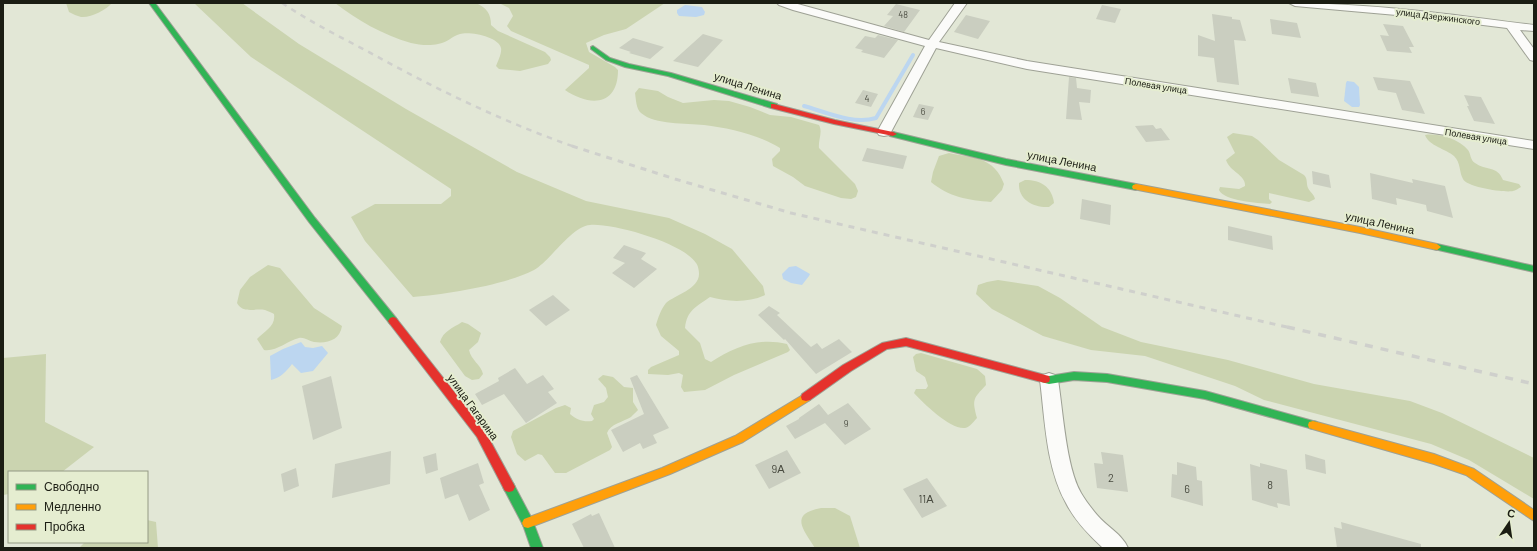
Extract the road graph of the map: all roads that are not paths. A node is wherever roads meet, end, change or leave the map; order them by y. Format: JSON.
{"nodes":[{"id":1,"x":152,"y":3,"type":"edge"},
{"id":2,"x":783,"y":3,"type":"edge"},
{"id":3,"x":961,"y":3,"type":"edge"},
{"id":4,"x":1295,"y":3,"type":"edge"},
{"id":5,"x":1511,"y":26,"type":"junction"},
{"id":6,"x":1534,"y":28,"type":"edge"},
{"id":7,"x":932,"y":44,"type":"junction"},
{"id":8,"x":592,"y":48,"type":"dead end"},
{"id":9,"x":1534,"y":57,"type":"edge"},
{"id":10,"x":884,"y":132,"type":"junction"},
{"id":11,"x":1534,"y":145,"type":"edge"},
{"id":12,"x":1534,"y":269,"type":"edge"},
{"id":13,"x":1049,"y":380,"type":"junction"},
{"id":14,"x":1534,"y":516,"type":"edge"},
{"id":15,"x":528,"y":524,"type":"junction"},
{"id":16,"x":537,"y":548,"type":"edge"},
{"id":17,"x":1118,"y":548,"type":"edge"}],
"edges":[{"from":1,"to":15,"type":"street","name":"улица Гагарина"},
{"from":2,"to":7,"type":"street","name":"Полевая улица"},
{"from":3,"to":7,"type":"street"},
{"from":4,"to":5,"type":"street","name":"улица Дзержинского"},
{"from":5,"to":6,"type":"street","name":"улица Дзержинского"},
{"from":5,"to":9,"type":"street"},
{"from":7,"to":10,"type":"street"},
{"from":7,"to":11,"type":"street","name":"Полевая улица"},
{"from":8,"to":10,"type":"street","name":"улица Ленина"},
{"from":10,"to":12,"type":"street","name":"улица Ленина"},
{"from":13,"to":14,"type":"street"},
{"from":13,"to":15,"type":"street"},
{"from":13,"to":17,"type":"street"},
{"from":15,"to":16,"type":"street","name":"улица Гагарина"}]}
